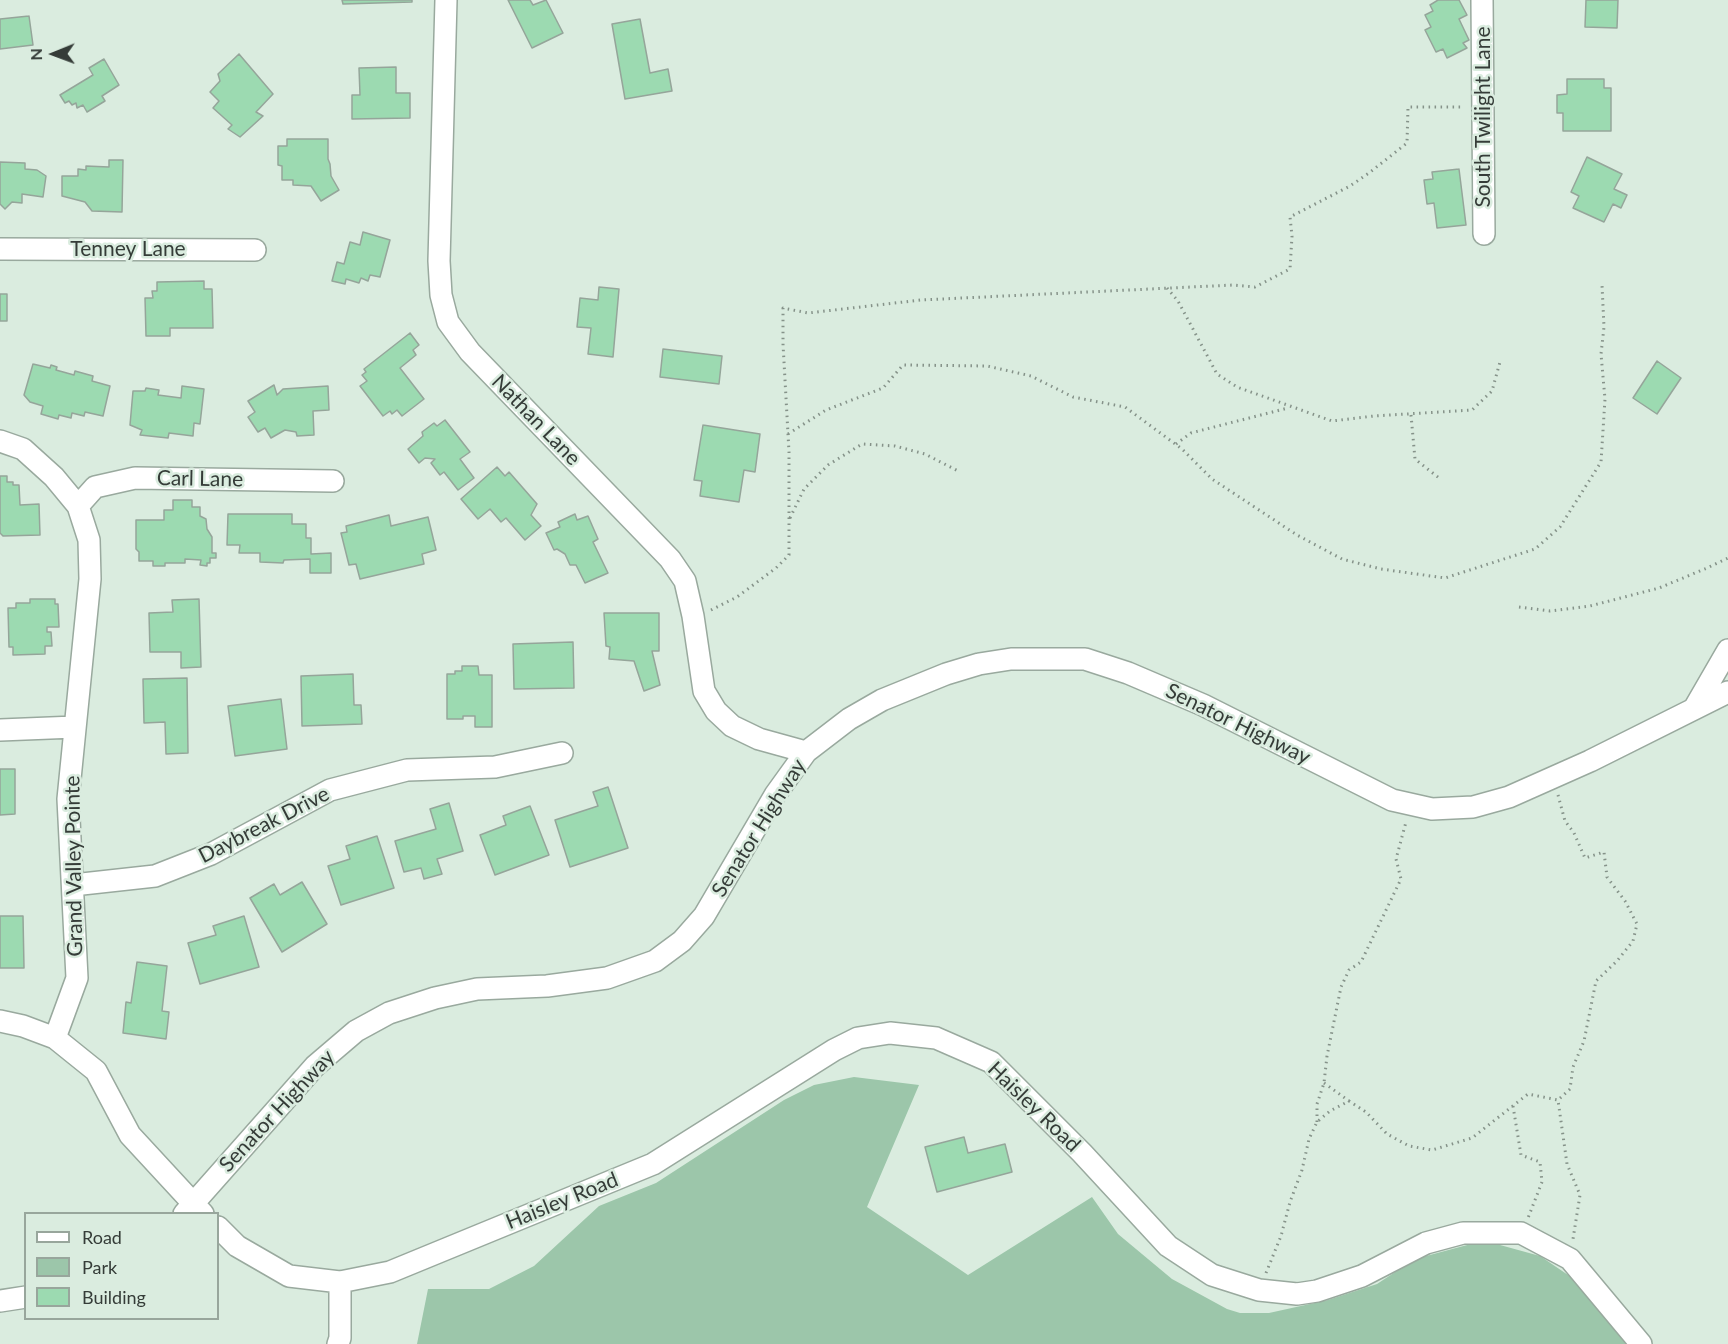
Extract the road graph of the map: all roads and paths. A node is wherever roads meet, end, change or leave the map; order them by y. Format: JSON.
{"nodes":[{"id":1,"x":446,"y":0,"type":"edge"},
{"id":2,"x":1482,"y":0,"type":"edge"},
{"id":3,"x":1484,"y":107,"type":"junction"},
{"id":4,"x":1484,"y":234,"type":"dead end"},
{"id":5,"x":0,"y":249,"type":"edge"},
{"id":6,"x":255,"y":250,"type":"dead end"},
{"id":7,"x":1602,"y":285,"type":"dead end"},
{"id":8,"x":1167,"y":288,"type":"junction"},
{"id":9,"x":1500,"y":362,"type":"dead end"},
{"id":10,"x":1290,"y":407,"type":"junction"},
{"id":11,"x":1412,"y":415,"type":"junction"},
{"id":12,"x":788,"y":434,"type":"junction"},
{"id":13,"x":0,"y":441,"type":"edge"},
{"id":14,"x":1176,"y":444,"type":"junction"},
{"id":15,"x":960,"y":472,"type":"dead end"},
{"id":16,"x":1438,"y":478,"type":"dead end"},
{"id":17,"x":333,"y":481,"type":"dead end"},
{"id":18,"x":78,"y":506,"type":"junction"},
{"id":19,"x":789,"y":520,"type":"junction"},
{"id":20,"x":1728,"y":558,"type":"edge"},
{"id":21,"x":1519,"y":607,"type":"dead end"},
{"id":22,"x":693,"y":616,"type":"junction"},
{"id":23,"x":1728,"y":650,"type":"edge"},
{"id":24,"x":1728,"y":692,"type":"edge"},
{"id":25,"x":1695,"y":707,"type":"junction"},
{"id":26,"x":75,"y":727,"type":"junction"},
{"id":27,"x":0,"y":729,"type":"edge"},
{"id":28,"x":806,"y":752,"type":"junction"},
{"id":29,"x":562,"y":753,"type":"dead end"},
{"id":30,"x":1553,"y":777,"type":"junction"},
{"id":31,"x":1412,"y":805,"type":"junction"},
{"id":32,"x":74,"y":885,"type":"junction"},
{"id":33,"x":0,"y":1021,"type":"edge"},
{"id":34,"x":55,"y":1038,"type":"junction"},
{"id":35,"x":1324,"y":1083,"type":"junction"},
{"id":36,"x":1558,"y":1100,"type":"junction"},
{"id":37,"x":1349,"y":1101,"type":"junction"},
{"id":38,"x":1513,"y":1106,"type":"junction"},
{"id":39,"x":1317,"y":1122,"type":"junction"},
{"id":40,"x":193,"y":1210,"type":"edge"},
{"id":41,"x":219,"y":1228,"type":"edge"},
{"id":42,"x":1521,"y":1233,"type":"junction"},
{"id":43,"x":1570,"y":1259,"type":"junction"},
{"id":44,"x":339,"y":1282,"type":"junction"},
{"id":45,"x":1259,"y":1290,"type":"junction"},
{"id":46,"x":24,"y":1297,"type":"edge"},
{"id":47,"x":0,"y":1301,"type":"edge"},
{"id":48,"x":338,"y":1344,"type":"edge"},
{"id":49,"x":1641,"y":1344,"type":"edge"}],
"edges":[{"from":1,"to":22,"type":"street","name":"Nathan Lane"},
{"from":2,"to":3,"type":"street","name":"South Twilight Lane"},
{"from":3,"to":4,"type":"street","name":"South Twilight Lane"},
{"from":3,"to":8,"type":"path"},
{"from":5,"to":6,"type":"street","name":"Tenney Lane"},
{"from":7,"to":14,"type":"path"},
{"from":8,"to":10,"type":"path"},
{"from":8,"to":12,"type":"path"},
{"from":9,"to":11,"type":"path"},
{"from":10,"to":11,"type":"path"},
{"from":10,"to":14,"type":"path"},
{"from":11,"to":16,"type":"path"},
{"from":12,"to":14,"type":"path"},
{"from":12,"to":19,"type":"path"},
{"from":13,"to":18,"type":"street","name":"Grand Valley Pointe"},
{"from":15,"to":19,"type":"path"},
{"from":17,"to":18,"type":"street","name":"Carl Lane"},
{"from":18,"to":26,"type":"street","name":"Grand Valley Pointe"},
{"from":19,"to":22,"type":"path"},
{"from":20,"to":21,"type":"path"},
{"from":22,"to":28,"type":"street","name":"Nathan Lane"},
{"from":23,"to":25,"type":"street"},
{"from":24,"to":25,"type":"street","name":"Senator Highway"},
{"from":25,"to":30,"type":"street","name":"Senator Highway"},
{"from":26,"to":27,"type":"street"},
{"from":26,"to":32,"type":"street","name":"Grand Valley Pointe"},
{"from":28,"to":31,"type":"street","name":"Senator Highway"},
{"from":28,"to":40,"type":"street","name":"Senator Highway"},
{"from":29,"to":32,"type":"street","name":"Daybreak Drive"},
{"from":30,"to":31,"type":"street","name":"Senator Highway"},
{"from":30,"to":36,"type":"path"},
{"from":31,"to":35,"type":"path"},
{"from":32,"to":34,"type":"street","name":"Grand Valley Pointe"},
{"from":33,"to":34,"type":"street"},
{"from":34,"to":40,"type":"street"},
{"from":35,"to":37,"type":"path"},
{"from":35,"to":39,"type":"path"},
{"from":36,"to":38,"type":"path"},
{"from":36,"to":43,"type":"path"},
{"from":37,"to":38,"type":"path"},
{"from":37,"to":39,"type":"path"},
{"from":38,"to":42,"type":"path"},
{"from":39,"to":45,"type":"path"},
{"from":41,"to":44,"type":"street","name":"Haisley Road"},
{"from":42,"to":43,"type":"street","name":"Haisley Road"},
{"from":42,"to":45,"type":"street","name":"Haisley Road"},
{"from":43,"to":49,"type":"street","name":"Haisley Road"},
{"from":44,"to":45,"type":"street","name":"Haisley Road"},
{"from":44,"to":48,"type":"street"},
{"from":46,"to":47,"type":"street"}]}
